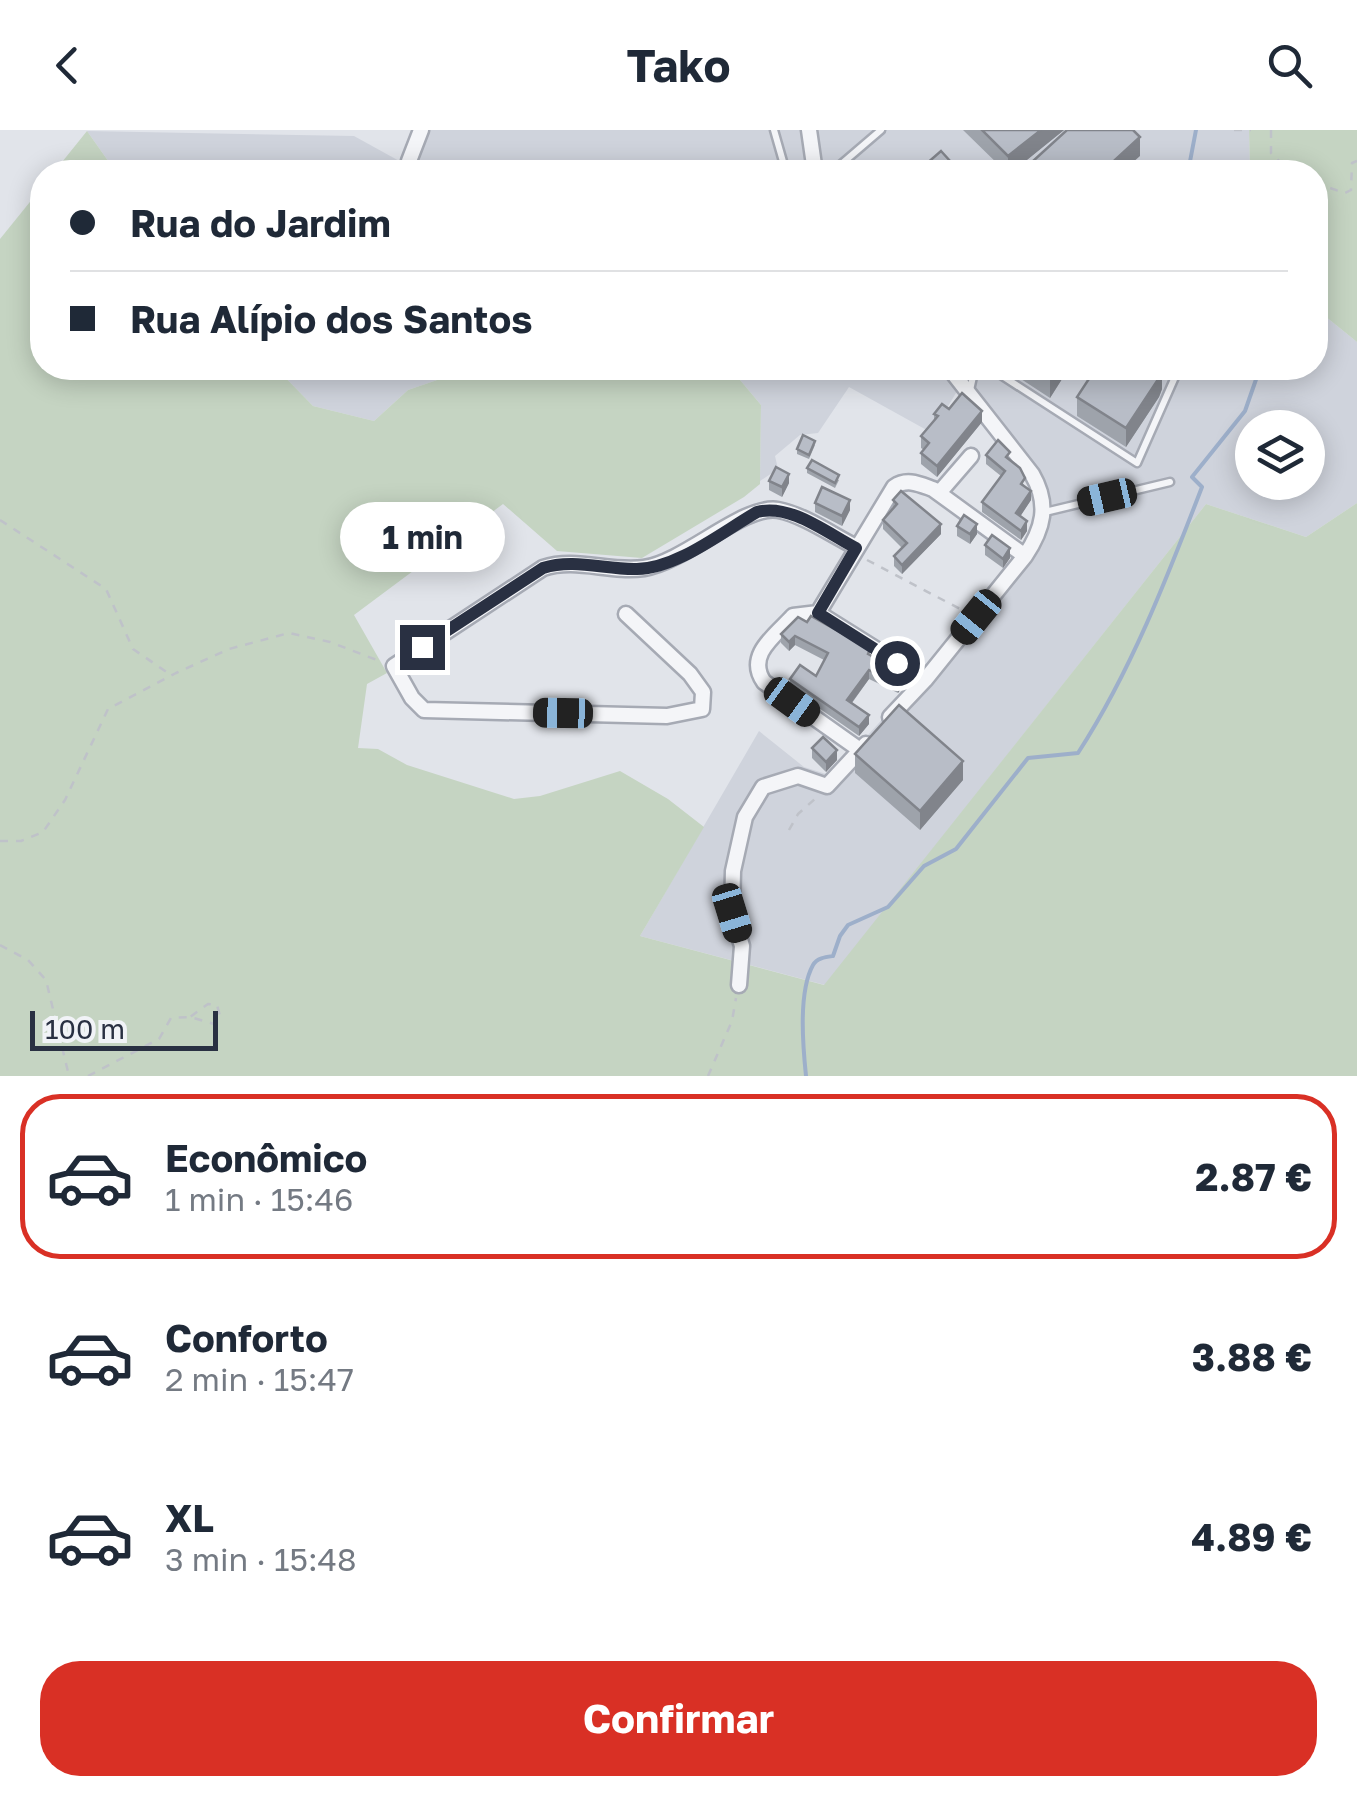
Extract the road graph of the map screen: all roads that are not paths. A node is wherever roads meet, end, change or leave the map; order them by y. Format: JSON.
{"nodes":[{"id":1,"x":420,"y":130,"type":"edge"},
{"id":2,"x":774,"y":130,"type":"edge"},
{"id":3,"x":808,"y":130,"type":"edge"},
{"id":4,"x":881,"y":130,"type":"edge"},
{"id":5,"x":409,"y":160,"type":"dead end"},
{"id":6,"x":783,"y":160,"type":"edge"},
{"id":7,"x":813,"y":160,"type":"edge"},
{"id":8,"x":846,"y":160,"type":"edge"},
{"id":9,"x":960,"y":380,"type":"edge"},
{"id":10,"x":972,"y":380,"type":"edge"},
{"id":11,"x":1009,"y":380,"type":"edge"},
{"id":12,"x":1174,"y":380,"type":"edge"},
{"id":13,"x":970,"y":392,"type":"junction"},
{"id":14,"x":971,"y":456,"type":"dead end"},
{"id":15,"x":1170,"y":482,"type":"dead end"},
{"id":16,"x":939,"y":493,"type":"junction"},
{"id":17,"x":1044,"y":512,"type":"junction"},
{"id":18,"x":856,"y":548,"type":"junction"},
{"id":19,"x":1025,"y":556,"type":"junction"},
{"id":20,"x":818,"y":613,"type":"junction"},
{"id":21,"x":626,"y":614,"type":"dead end"},
{"id":22,"x":925,"y":680,"type":"junction"},
{"id":23,"x":860,"y":750,"type":"junction"},
{"id":24,"x":739,"y":985,"type":"road end"}],
"edges":[{"from":1,"to":5,"type":"street"},
{"from":2,"to":6,"type":"lane"},
{"from":3,"to":7,"type":"street"},
{"from":4,"to":8,"type":"lane"},
{"from":9,"to":13,"type":"street"},
{"from":10,"to":13,"type":"lane"},
{"from":11,"to":12,"type":"lane"},
{"from":13,"to":17,"type":"street"},
{"from":14,"to":16,"type":"street"},
{"from":15,"to":17,"type":"lane"},
{"from":16,"to":18,"type":"street"},
{"from":16,"to":19,"type":"street"},
{"from":17,"to":19,"type":"street"},
{"from":18,"to":20,"type":"street"},
{"from":18,"to":21,"type":"street"},
{"from":19,"to":22,"type":"street"},
{"from":20,"to":22,"type":"street"},
{"from":20,"to":23,"type":"street"},
{"from":22,"to":23,"type":"street"},
{"from":23,"to":24,"type":"street"}]}
